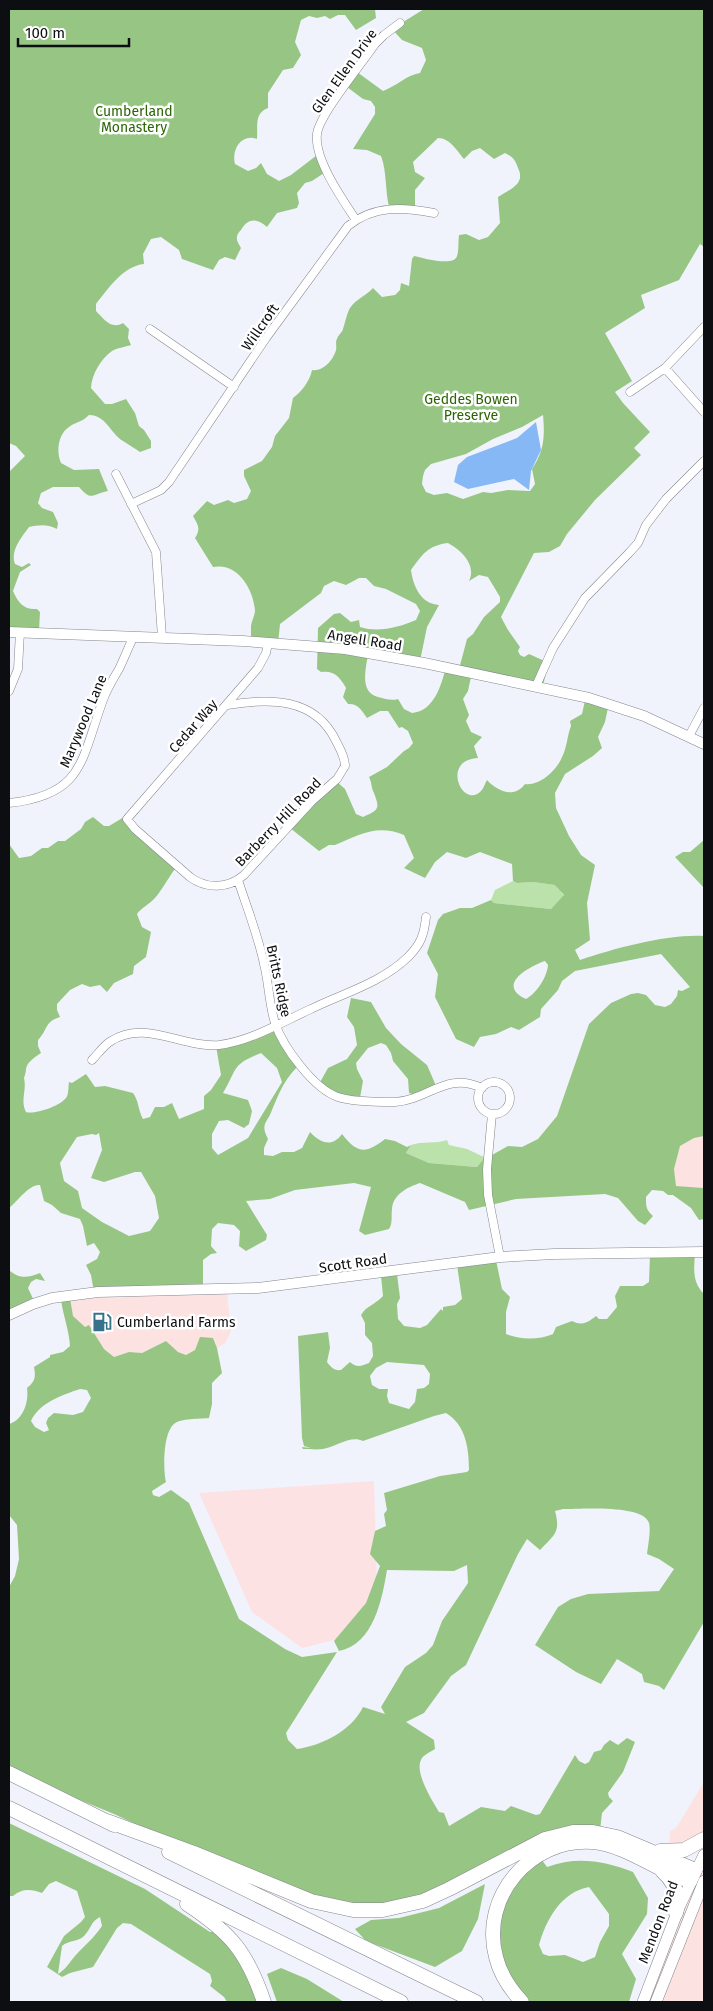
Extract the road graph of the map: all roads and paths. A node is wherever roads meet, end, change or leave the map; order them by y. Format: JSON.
{"nodes":[{"id":1,"x":400,"y":23,"type":"dead end"},
{"id":2,"x":434,"y":213,"type":"dead end"},
{"id":3,"x":356,"y":220,"type":"junction"},
{"id":4,"x":704,"y":327,"type":"edge"},
{"id":5,"x":150,"y":330,"type":"dead end"},
{"id":6,"x":665,"y":368,"type":"junction"},
{"id":7,"x":234,"y":387,"type":"junction"},
{"id":8,"x":630,"y":392,"type":"dead end"},
{"id":9,"x":704,"y":412,"type":"edge"},
{"id":10,"x":704,"y":461,"type":"edge"},
{"id":11,"x":116,"y":474,"type":"dead end"},
{"id":12,"x":131,"y":504,"type":"junction"},
{"id":13,"x":9,"y":632,"type":"edge"},
{"id":14,"x":20,"y":632,"type":"junction"},
{"id":15,"x":133,"y":638,"type":"junction"},
{"id":16,"x":162,"y":638,"type":"junction"},
{"id":17,"x":268,"y":643,"type":"junction"},
{"id":18,"x":536,"y":686,"type":"junction"},
{"id":19,"x":9,"y":691,"type":"edge"},
{"id":20,"x":227,"y":705,"type":"junction"},
{"id":21,"x":704,"y":708,"type":"edge"},
{"id":22,"x":689,"y":736,"type":"junction"},
{"id":23,"x":704,"y":744,"type":"edge"},
{"id":24,"x":9,"y":803,"type":"edge"},
{"id":25,"x":127,"y":819,"type":"joint"},
{"id":26,"x":238,"y":880,"type":"junction"},
{"id":27,"x":426,"y":917,"type":"dead end"},
{"id":28,"x":276,"y":1025,"type":"junction"},
{"id":29,"x":92,"y":1060,"type":"dead end"},
{"id":30,"x":482,"y":1088,"type":"junction"},
{"id":31,"x":492,"y":1114,"type":"junction"},
{"id":32,"x":704,"y":1252,"type":"edge"},
{"id":33,"x":500,"y":1257,"type":"junction"},
{"id":34,"x":9,"y":1315,"type":"edge"},
{"id":35,"x":9,"y":1772,"type":"edge"},
{"id":36,"x":9,"y":1808,"type":"edge"},
{"id":37,"x":107,"y":1821,"type":"junction"},
{"id":38,"x":704,"y":1839,"type":"edge"},
{"id":39,"x":642,"y":1846,"type":"junction"},
{"id":40,"x":704,"y":1854,"type":"edge"},
{"id":41,"x":655,"y":1866,"type":"junction"},
{"id":42,"x":132,"y":1868,"type":"junction"},
{"id":43,"x":698,"y":1879,"type":"edge"},
{"id":44,"x":676,"y":1913,"type":"junction"},
{"id":45,"x":264,"y":2002,"type":"edge"},
{"id":46,"x":401,"y":2002,"type":"edge"},
{"id":47,"x":476,"y":2002,"type":"edge"},
{"id":48,"x":522,"y":2002,"type":"edge"},
{"id":49,"x":643,"y":2002,"type":"edge"},
{"id":50,"x":656,"y":2002,"type":"edge"}],
"edges":[{"from":1,"to":3,"type":"street","name":"Glen Ellen Drive"},
{"from":2,"to":3,"type":"street","name":"Willcroft"},
{"from":3,"to":7,"type":"street","name":"Willcroft"},
{"from":4,"to":6,"type":"street"},
{"from":5,"to":7,"type":"street"},
{"from":6,"to":8,"type":"street"},
{"from":6,"to":9,"type":"street"},
{"from":7,"to":12,"type":"street","name":"Willcroft"},
{"from":10,"to":18,"type":"street"},
{"from":11,"to":12,"type":"street"},
{"from":12,"to":16,"type":"street"},
{"from":13,"to":14,"type":"main road","name":"Angell Road"},
{"from":14,"to":15,"type":"main road","name":"Angell Road"},
{"from":14,"to":19,"type":"street"},
{"from":15,"to":16,"type":"main road","name":"Angell Road"},
{"from":15,"to":24,"type":"street","name":"Marywood Lane"},
{"from":16,"to":17,"type":"main road","name":"Angell Road"},
{"from":17,"to":18,"type":"main road","name":"Angell Road"},
{"from":17,"to":20,"type":"street","name":"Cedar Way"},
{"from":18,"to":22,"type":"main road","name":"Angell Road"},
{"from":20,"to":25,"type":"street","name":"Cedar Way"},
{"from":20,"to":26,"type":"street","name":"Barberry Hill Road"},
{"from":21,"to":22,"type":"street"},
{"from":22,"to":23,"type":"main road","name":"Angell Road"},
{"from":25,"to":26,"type":"street","name":"Barberry Hill Road"},
{"from":26,"to":28,"type":"street","name":"Britts Ridge"},
{"from":27,"to":28,"type":"street"},
{"from":28,"to":29,"type":"street"},
{"from":28,"to":30,"type":"street","name":"Britts Ridge"},
{"from":30,"to":31,"type":"street"},
{"from":30,"to":31,"type":"street","name":"Britts Ridge"},
{"from":31,"to":33,"type":"street"},
{"from":32,"to":33,"type":"main road","name":"Scott Road"},
{"from":33,"to":34,"type":"main road","name":"Scott Road"},
{"from":35,"to":37,"type":"highway"},
{"from":36,"to":42,"type":"highway"},
{"from":37,"to":39,"type":"highway"},
{"from":37,"to":47,"type":"highway"},
{"from":38,"to":39,"type":"highway"},
{"from":39,"to":43,"type":"highway"},
{"from":40,"to":43,"type":"main road","name":"Mendon Road"},
{"from":41,"to":43,"type":"highway"},
{"from":41,"to":44,"type":"highway"},
{"from":41,"to":48,"type":"highway"},
{"from":42,"to":45,"type":"highway"},
{"from":42,"to":46,"type":"highway"},
{"from":43,"to":44,"type":"main road","name":"Mendon Road"},
{"from":43,"to":50,"type":"main road","name":"Mendon Road"},
{"from":44,"to":49,"type":"main road","name":"Mendon Road"}]}
